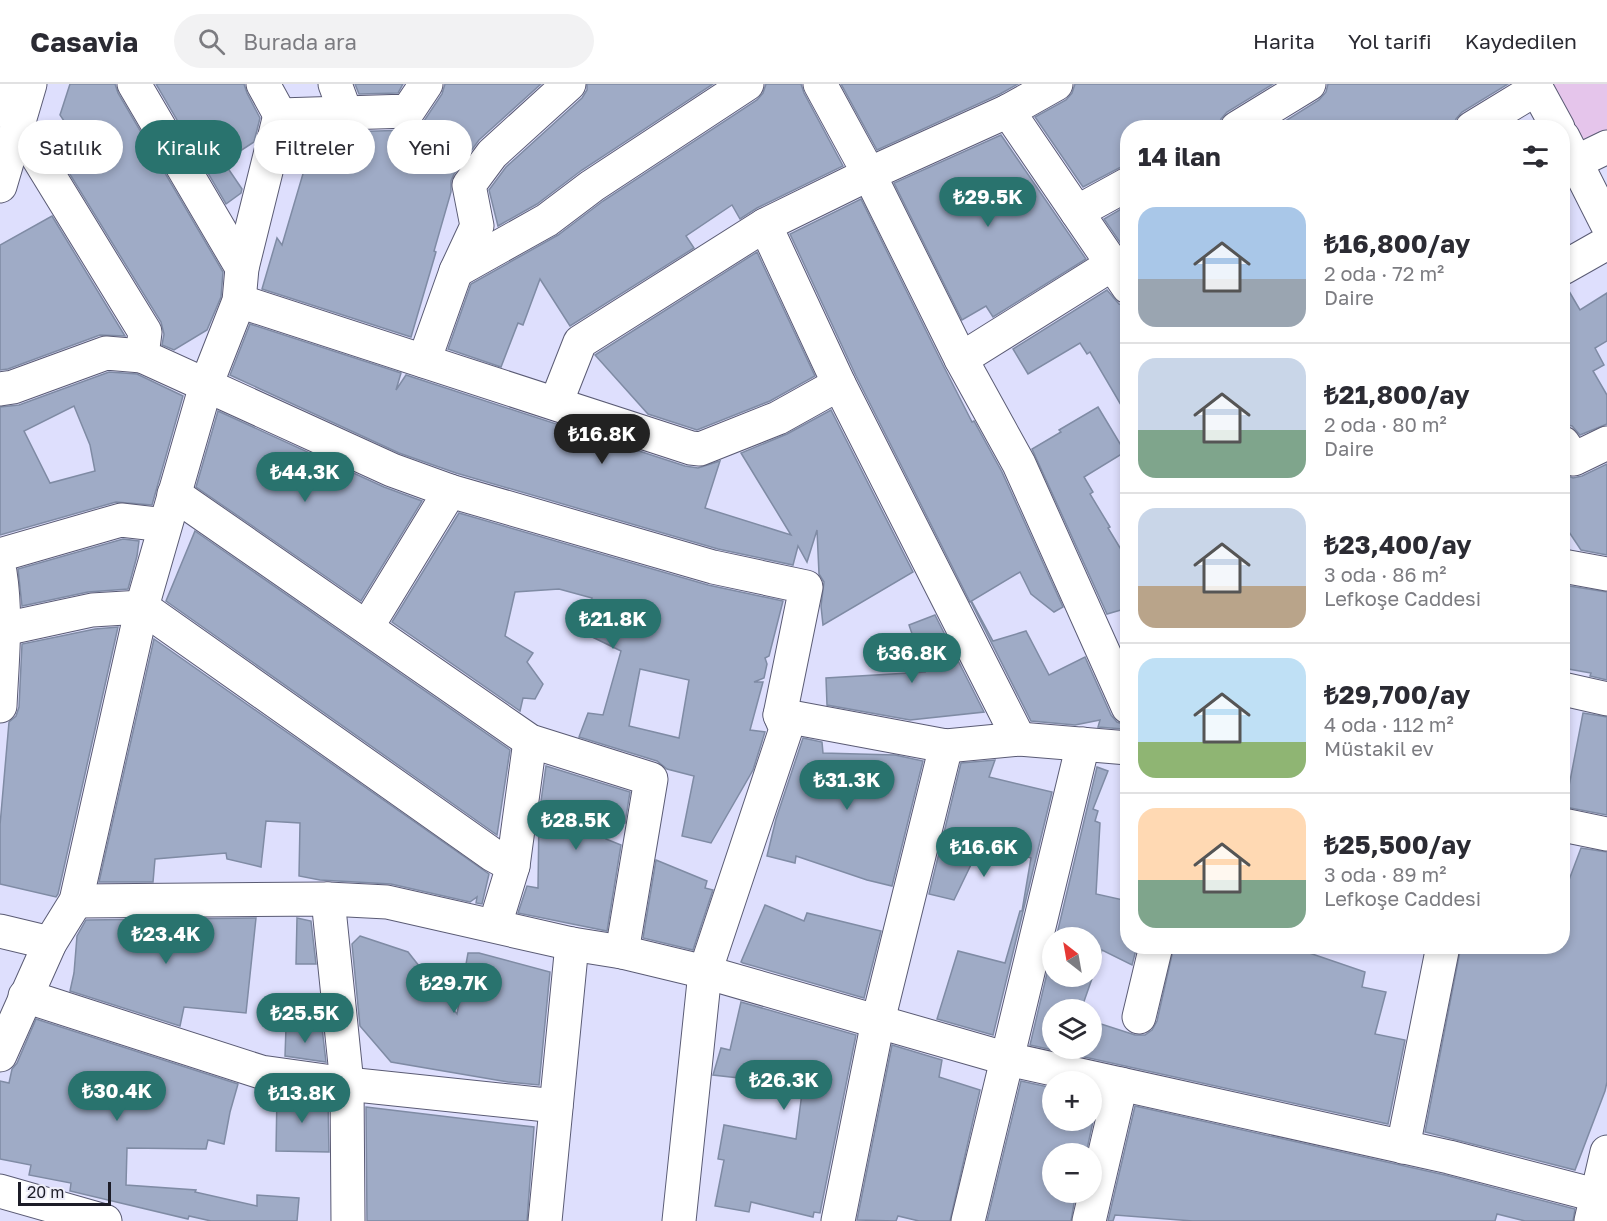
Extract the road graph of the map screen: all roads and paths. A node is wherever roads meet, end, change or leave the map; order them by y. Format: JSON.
{"nodes":[{"id":1,"x":30,"y":84,"type":"edge"},
{"id":2,"x":134,"y":84,"type":"edge"},
{"id":3,"x":263,"y":84,"type":"edge"},
{"id":4,"x":426,"y":84,"type":"edge"},
{"id":5,"x":569,"y":84,"type":"edge"},
{"id":6,"x":747,"y":84,"type":"edge"},
{"id":7,"x":820,"y":84,"type":"edge"},
{"id":8,"x":1056,"y":84,"type":"edge"},
{"id":9,"x":1309,"y":84,"type":"edge"},
{"id":10,"x":1535,"y":86,"type":"edge"},
{"id":11,"x":0,"y":91,"type":"edge"},
{"id":12,"x":340,"y":99,"type":"edge"},
{"id":13,"x":1008,"y":111,"type":"junction"},
{"id":14,"x":280,"y":115,"type":"junction"},
{"id":15,"x":19,"y":120,"type":"edge"},
{"id":16,"x":1250,"y":120,"type":"edge"},
{"id":17,"x":1484,"y":120,"type":"edge"},
{"id":18,"x":1554,"y":120,"type":"edge"},
{"id":19,"x":18,"y":124,"type":"joint"},
{"id":20,"x":1607,"y":147,"type":"edge"},
{"id":21,"x":1570,"y":149,"type":"edge"},
{"id":22,"x":49,"y":174,"type":"edge"},
{"id":23,"x":869,"y":174,"type":"junction"},
{"id":24,"x":0,"y":186,"type":"edge"},
{"id":25,"x":1120,"y":188,"type":"edge"},
{"id":26,"x":1077,"y":212,"type":"junction"},
{"id":27,"x":1607,"y":224,"type":"edge"},
{"id":28,"x":765,"y":225,"type":"junction"},
{"id":29,"x":1607,"y":243,"type":"edge"},
{"id":30,"x":1570,"y":264,"type":"edge"},
{"id":31,"x":242,"y":268,"type":"junction"},
{"id":32,"x":456,"y":271,"type":"junction"},
{"id":33,"x":1120,"y":276,"type":"edge"},
{"id":34,"x":239,"y":301,"type":"junction"},
{"id":35,"x":142,"y":356,"type":"junction"},
{"id":36,"x":961,"y":359,"type":"junction"},
{"id":37,"x":424,"y":361,"type":"junction"},
{"id":38,"x":839,"y":384,"type":"junction"},
{"id":39,"x":206,"y":385,"type":"junction"},
{"id":40,"x":0,"y":388,"type":"edge"},
{"id":41,"x":556,"y":403,"type":"junction"},
{"id":42,"x":1607,"y":442,"type":"edge"},
{"id":43,"x":1570,"y":453,"type":"edge"},
{"id":44,"x":450,"y":491,"type":"junction"},
{"id":45,"x":174,"y":494,"type":"junction"},
{"id":46,"x":165,"y":525,"type":"junction"},
{"id":47,"x":0,"y":555,"type":"edge"},
{"id":48,"x":1570,"y":567,"type":"edge"},
{"id":49,"x":0,"y":572,"type":"edge"},
{"id":50,"x":1607,"y":574,"type":"edge"},
{"id":51,"x":142,"y":607,"type":"junction"},
{"id":52,"x":367,"y":627,"type":"junction"},
{"id":53,"x":2,"y":629,"type":"edge"},
{"id":54,"x":1120,"y":689,"type":"edge"},
{"id":55,"x":1570,"y":691,"type":"edge"},
{"id":56,"x":1607,"y":699,"type":"edge"},
{"id":57,"x":0,"y":706,"type":"edge"},
{"id":58,"x":780,"y":715,"type":"junction"},
{"id":59,"x":1019,"y":739,"type":"junction"},
{"id":60,"x":530,"y":741,"type":"junction"},
{"id":61,"x":1083,"y":744,"type":"junction"},
{"id":62,"x":946,"y":746,"type":"junction"},
{"id":63,"x":1120,"y":747,"type":"edge"},
{"id":64,"x":1570,"y":826,"type":"edge"},
{"id":65,"x":1607,"y":834,"type":"edge"},
{"id":66,"x":513,"y":866,"type":"junction"},
{"id":67,"x":328,"y":899,"type":"junction"},
{"id":68,"x":76,"y":901,"type":"junction"},
{"id":69,"x":495,"y":925,"type":"junction"},
{"id":70,"x":0,"y":931,"type":"edge"},
{"id":71,"x":50,"y":943,"type":"junction"},
{"id":72,"x":572,"y":944,"type":"junction"},
{"id":73,"x":622,"y":952,"type":"junction"},
{"id":74,"x":1154,"y":954,"type":"edge"},
{"id":75,"x":1441,"y":954,"type":"edge"},
{"id":76,"x":705,"y":972,"type":"junction"},
{"id":77,"x":24,"y":996,"type":"junction"},
{"id":78,"x":1139,"y":1017,"type":"dead end"},
{"id":79,"x":878,"y":1021,"type":"junction"},
{"id":80,"x":0,"y":1055,"type":"edge"},
{"id":81,"x":1008,"y":1059,"type":"junction"},
{"id":82,"x":347,"y":1084,"type":"junction"},
{"id":83,"x":1121,"y":1084,"type":"junction"},
{"id":84,"x":556,"y":1106,"type":"junction"},
{"id":85,"x":1402,"y":1147,"type":"junction"},
{"id":86,"x":1607,"y":1152,"type":"edge"},
{"id":87,"x":0,"y":1191,"type":"edge"},
{"id":88,"x":1598,"y":1204,"type":"edge"},
{"id":89,"x":105,"y":1221,"type":"edge"},
{"id":90,"x":348,"y":1221,"type":"edge"},
{"id":91,"x":545,"y":1221,"type":"edge"},
{"id":92,"x":679,"y":1221,"type":"edge"},
{"id":93,"x":838,"y":1221,"type":"edge"},
{"id":94,"x":968,"y":1221,"type":"edge"},
{"id":95,"x":1089,"y":1221,"type":"edge"}],
"edges":[{"from":1,"to":15,"type":"street"},
{"from":2,"to":31,"type":"street"},
{"from":3,"to":14,"type":"street"},
{"from":4,"to":12,"type":"street"},
{"from":5,"to":32,"type":"street"},
{"from":6,"to":32,"type":"street"},
{"from":7,"to":23,"type":"street"},
{"from":8,"to":13,"type":"street"},
{"from":9,"to":16,"type":"street"},
{"from":10,"to":17,"type":"street"},
{"from":10,"to":18,"type":"street"},
{"from":11,"to":19,"type":"street"},
{"from":12,"to":14,"type":"street"},
{"from":13,"to":23,"type":"street"},
{"from":13,"to":26,"type":"street"},
{"from":14,"to":31,"type":"street"},
{"from":19,"to":24,"type":"street"},
{"from":20,"to":21,"type":"street"},
{"from":21,"to":27,"type":"street"},
{"from":22,"to":35,"type":"street"},
{"from":23,"to":28,"type":"street"},
{"from":23,"to":36,"type":"street"},
{"from":25,"to":26,"type":"street"},
{"from":26,"to":33,"type":"street"},
{"from":28,"to":38,"type":"street"},
{"from":28,"to":41,"type":"street"},
{"from":29,"to":30,"type":"street"},
{"from":31,"to":34,"type":"street"},
{"from":32,"to":37,"type":"street"},
{"from":33,"to":36,"type":"street"},
{"from":34,"to":37,"type":"street"},
{"from":34,"to":39,"type":"street"},
{"from":35,"to":39,"type":"street"},
{"from":35,"to":40,"type":"street"},
{"from":36,"to":54,"type":"street"},
{"from":37,"to":41,"type":"street"},
{"from":38,"to":41,"type":"street"},
{"from":38,"to":59,"type":"street"},
{"from":39,"to":44,"type":"street"},
{"from":39,"to":45,"type":"street"},
{"from":42,"to":43,"type":"street"},
{"from":44,"to":52,"type":"street"},
{"from":44,"to":58,"type":"street"},
{"from":45,"to":46,"type":"street"},
{"from":45,"to":52,"type":"street"},
{"from":46,"to":47,"type":"street"},
{"from":46,"to":51,"type":"street"},
{"from":48,"to":50,"type":"street"},
{"from":49,"to":53,"type":"street"},
{"from":51,"to":53,"type":"street"},
{"from":51,"to":66,"type":"street"},
{"from":51,"to":68,"type":"street"},
{"from":52,"to":60,"type":"street"},
{"from":53,"to":57,"type":"street"},
{"from":55,"to":56,"type":"street"},
{"from":58,"to":62,"type":"street"},
{"from":58,"to":76,"type":"street"},
{"from":59,"to":61,"type":"street"},
{"from":59,"to":62,"type":"street"},
{"from":60,"to":66,"type":"street"},
{"from":60,"to":73,"type":"street"},
{"from":61,"to":63,"type":"street"},
{"from":61,"to":81,"type":"street"},
{"from":62,"to":79,"type":"street"},
{"from":64,"to":65,"type":"street"},
{"from":66,"to":69,"type":"street"},
{"from":67,"to":68,"type":"street"},
{"from":67,"to":69,"type":"street"},
{"from":67,"to":82,"type":"street"},
{"from":68,"to":71,"type":"street"},
{"from":69,"to":72,"type":"street"},
{"from":70,"to":71,"type":"street"},
{"from":71,"to":77,"type":"street"},
{"from":72,"to":73,"type":"street"},
{"from":72,"to":84,"type":"street"},
{"from":73,"to":76,"type":"street"},
{"from":74,"to":78,"type":"street"},
{"from":75,"to":85,"type":"street"},
{"from":76,"to":79,"type":"street"},
{"from":76,"to":92,"type":"street"},
{"from":77,"to":80,"type":"street"},
{"from":77,"to":82,"type":"street"},
{"from":79,"to":81,"type":"street"},
{"from":79,"to":93,"type":"street"},
{"from":81,"to":83,"type":"street"},
{"from":81,"to":94,"type":"street"},
{"from":82,"to":84,"type":"street"},
{"from":82,"to":90,"type":"street"},
{"from":83,"to":85,"type":"street"},
{"from":83,"to":95,"type":"street"},
{"from":84,"to":91,"type":"street"},
{"from":85,"to":88,"type":"street"},
{"from":86,"to":88,"type":"street"},
{"from":87,"to":89,"type":"street"}]}
